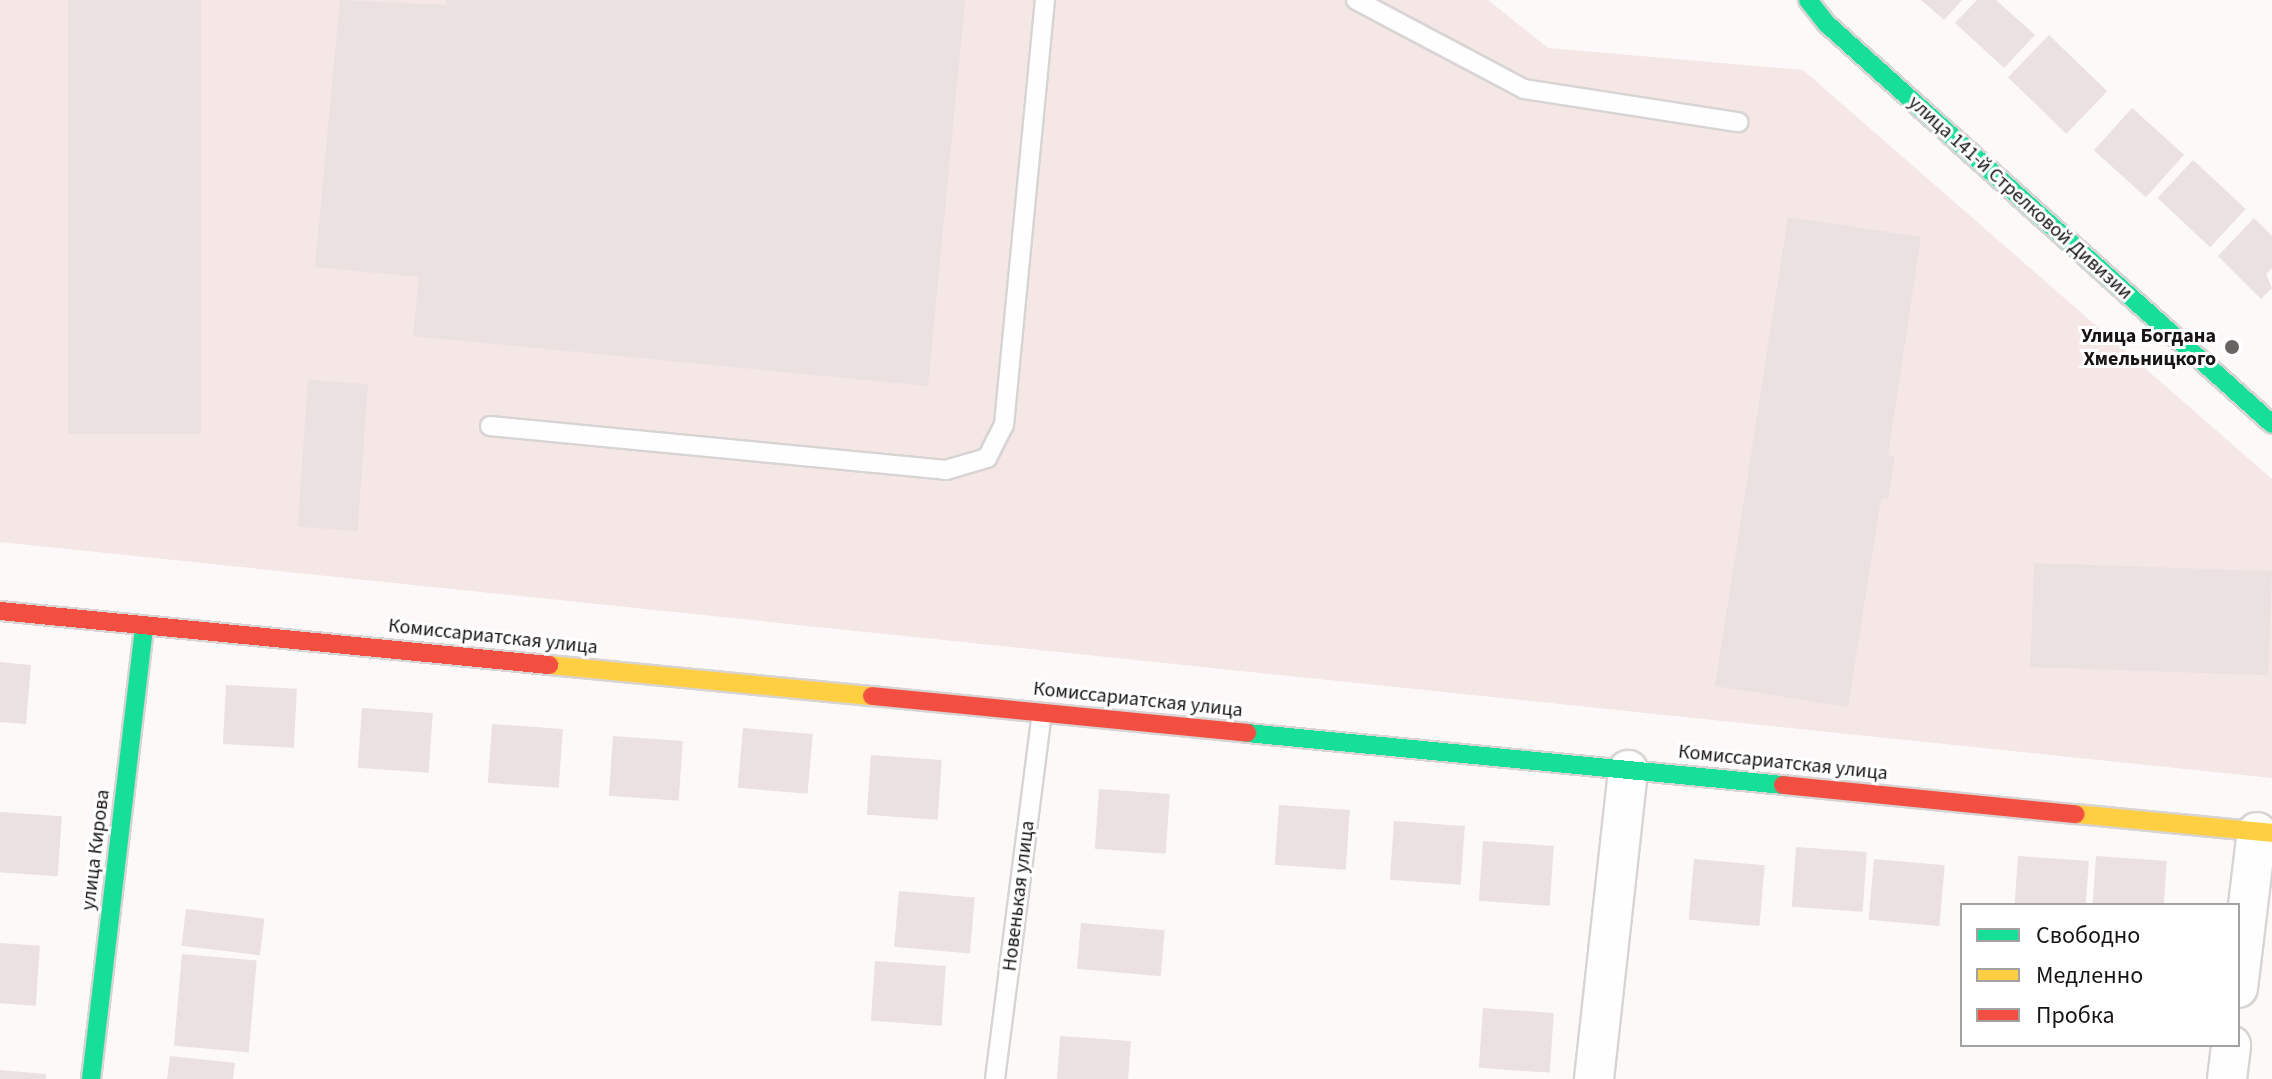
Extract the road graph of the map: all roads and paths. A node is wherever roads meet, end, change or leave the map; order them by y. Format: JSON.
{"nodes":[{"id":1,"x":1045,"y":0,"type":"edge"},
{"id":2,"x":1356,"y":0,"type":"edge"},
{"id":3,"x":1808,"y":0,"type":"edge"},
{"id":4,"x":1738,"y":122,"type":"dead end"},
{"id":5,"x":2272,"y":424,"type":"edge"},
{"id":6,"x":490,"y":426,"type":"dead end"},
{"id":7,"x":0,"y":611,"type":"edge"},
{"id":8,"x":144,"y":625,"type":"junction"},
{"id":9,"x":1042,"y":713,"type":"junction"},
{"id":10,"x":1628,"y":770,"type":"junction"},
{"id":11,"x":2264,"y":832,"type":"edge"},
{"id":12,"x":2240,"y":976,"type":"edge"},
{"id":13,"x":2231,"y":1047,"type":"edge"},
{"id":14,"x":91,"y":1079,"type":"edge"},
{"id":15,"x":995,"y":1079,"type":"edge"},
{"id":16,"x":1594,"y":1079,"type":"edge"},
{"id":17,"x":2227,"y":1079,"type":"edge"}],
"edges":[{"from":1,"to":6,"type":"lane"},
{"from":2,"to":4,"type":"lane"},
{"from":3,"to":5,"type":"street","name":"улица 141-й Стрелковой Дивизии"},
{"from":7,"to":8,"type":"street","name":"Комиссариатская улица"},
{"from":8,"to":9,"type":"street","name":"Комиссариатская улица"},
{"from":8,"to":14,"type":"street","name":"улица Кирова"},
{"from":9,"to":10,"type":"street","name":"Комиссариатская улица"},
{"from":9,"to":15,"type":"lane","name":"Новенькая улица"},
{"from":10,"to":11,"type":"street","name":"Комиссариатская улица"},
{"from":10,"to":16,"type":"street"},
{"from":11,"to":12,"type":"street"},
{"from":13,"to":17,"type":"street"}]}
